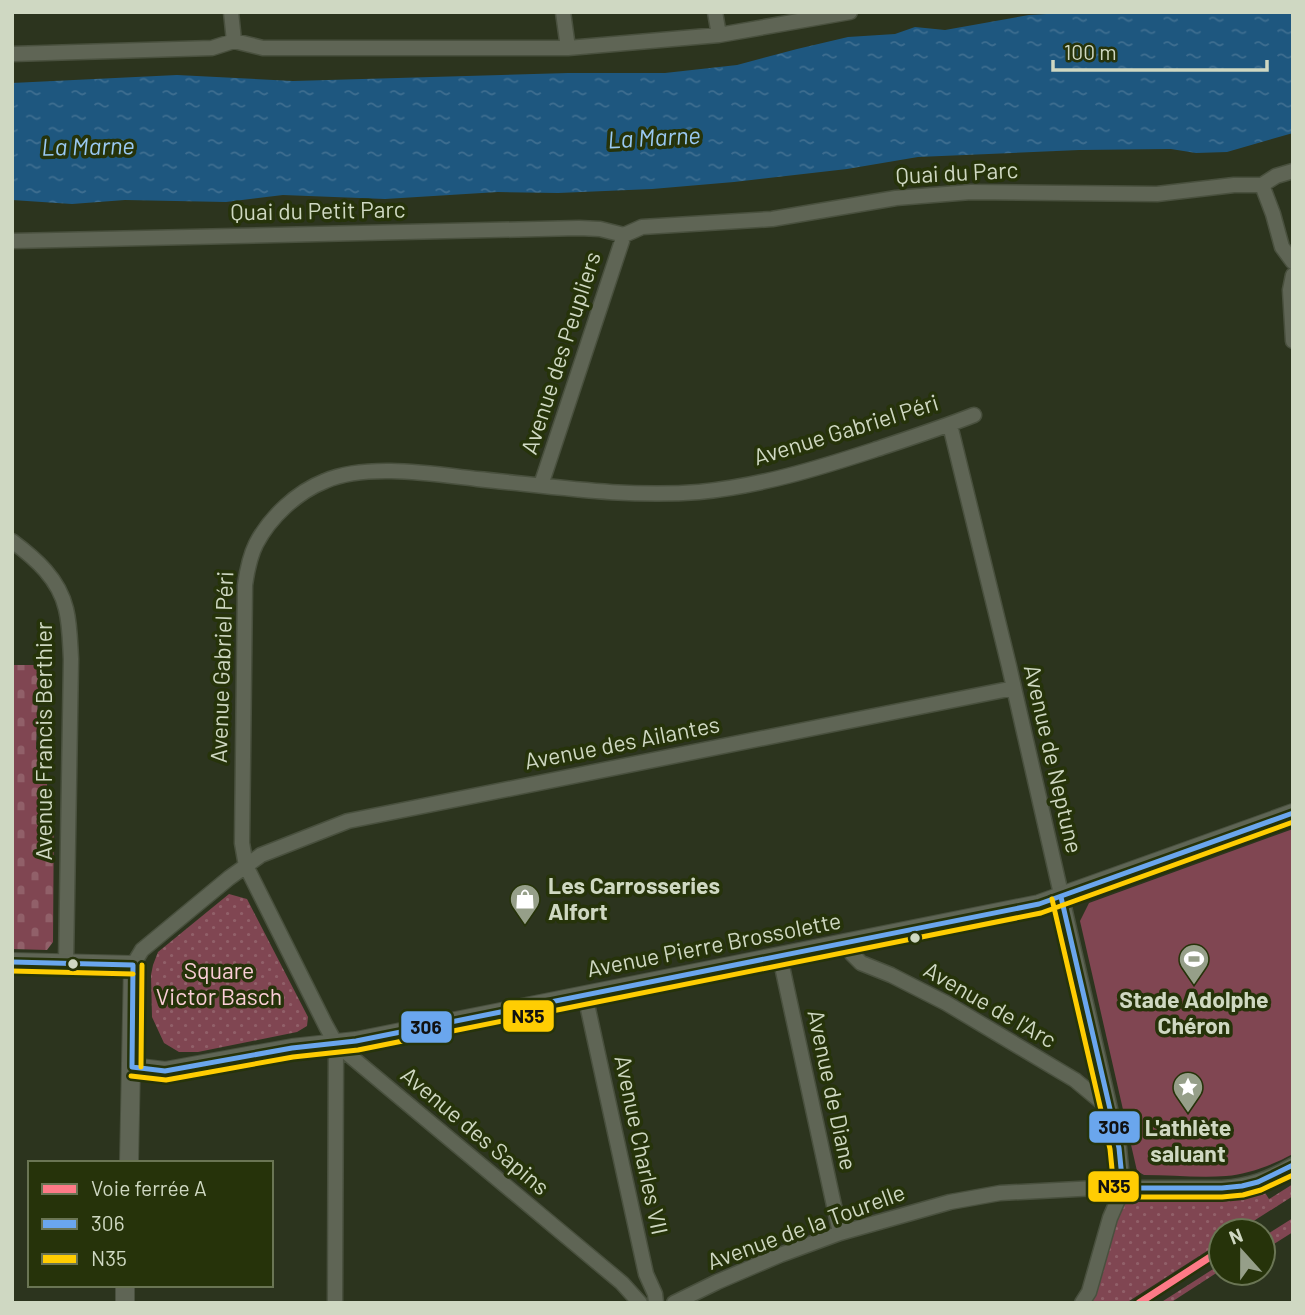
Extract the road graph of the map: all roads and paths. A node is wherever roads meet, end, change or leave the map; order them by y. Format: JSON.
{"nodes":[{"id":1,"x":231,"y":12,"type":"edge"},
{"id":2,"x":563,"y":12,"type":"edge"},
{"id":3,"x":715,"y":12,"type":"edge"},
{"id":4,"x":850,"y":12,"type":"edge"},
{"id":5,"x":719,"y":35,"type":"junction"},
{"id":6,"x":234,"y":41,"type":"junction"},
{"id":7,"x":568,"y":48,"type":"junction"},
{"id":8,"x":12,"y":54,"type":"edge"},
{"id":9,"x":1293,"y":171,"type":"edge"},
{"id":10,"x":1262,"y":185,"type":"junction"},
{"id":11,"x":624,"y":235,"type":"junction"},
{"id":12,"x":12,"y":241,"type":"edge"},
{"id":13,"x":1293,"y":262,"type":"edge"},
{"id":14,"x":1293,"y":275,"type":"edge"},
{"id":15,"x":1293,"y":341,"type":"edge"},
{"id":16,"x":974,"y":415,"type":"dead end"},
{"id":17,"x":950,"y":425,"type":"junction"},
{"id":18,"x":541,"y":485,"type":"junction"},
{"id":19,"x":12,"y":541,"type":"edge"},
{"id":20,"x":1014,"y":688,"type":"junction"},
{"id":21,"x":1293,"y":813,"type":"edge"},
{"id":22,"x":246,"y":866,"type":"junction"},
{"id":23,"x":1061,"y":897,"type":"junction"},
{"id":24,"x":848,"y":943,"type":"junction"},
{"id":25,"x":780,"y":957,"type":"junction"},
{"id":26,"x":12,"y":962,"type":"edge"},
{"id":27,"x":66,"y":963,"type":"junction"},
{"id":28,"x":133,"y":965,"type":"junction"},
{"id":29,"x":585,"y":995,"type":"junction"},
{"id":30,"x":336,"y":1044,"type":"junction"},
{"id":31,"x":132,"y":1067,"type":"junction"},
{"id":32,"x":1110,"y":1109,"type":"junction"},
{"id":33,"x":129,"y":1161,"type":"edge"},
{"id":34,"x":1293,"y":1165,"type":"edge"},
{"id":35,"x":1124,"y":1188,"type":"junction"},
{"id":36,"x":840,"y":1233,"type":"junction"},
{"id":37,"x":646,"y":1274,"type":"junction"},
{"id":38,"x":629,"y":1291,"type":"junction"},
{"id":39,"x":335,"y":1303,"type":"edge"},
{"id":40,"x":640,"y":1303,"type":"edge"},
{"id":41,"x":656,"y":1303,"type":"edge"},
{"id":42,"x":674,"y":1303,"type":"edge"},
{"id":43,"x":1082,"y":1303,"type":"edge"}],
"edges":[{"from":1,"to":6,"type":"street"},
{"from":2,"to":7,"type":"street"},
{"from":3,"to":5,"type":"street"},
{"from":4,"to":5,"type":"street"},
{"from":5,"to":7,"type":"street"},
{"from":6,"to":7,"type":"street"},
{"from":6,"to":8,"type":"street"},
{"from":9,"to":10,"type":"street","name":"Quai du Parc"},
{"from":10,"to":11,"type":"street","name":"Quai du Parc"},
{"from":10,"to":13,"type":"street"},
{"from":11,"to":12,"type":"street","name":"Quai du Petit Parc"},
{"from":11,"to":18,"type":"street","name":"Avenue des Peupliers"},
{"from":14,"to":15,"type":"street"},
{"from":16,"to":17,"type":"street","name":"Avenue Gabriel Péri"},
{"from":17,"to":18,"type":"street","name":"Avenue Gabriel Péri"},
{"from":17,"to":20,"type":"street","name":"Avenue de Neptune"},
{"from":18,"to":22,"type":"street","name":"Avenue Gabriel Péri"},
{"from":19,"to":27,"type":"street","name":"Avenue Francis Berthier"},
{"from":20,"to":22,"type":"street","name":"Avenue des Ailantes"},
{"from":20,"to":23,"type":"street","name":"Avenue de Neptune"},
{"from":21,"to":23,"type":"street","name":"Avenue Pierre Brossolette"},
{"from":22,"to":28,"type":"street"},
{"from":22,"to":30,"type":"street","name":"Avenue des Sapins"},
{"from":23,"to":24,"type":"street","name":"Avenue Pierre Brossolette"},
{"from":23,"to":32,"type":"street","name":"Avenue de Neptune"},
{"from":24,"to":25,"type":"street","name":"Avenue Pierre Brossolette"},
{"from":24,"to":32,"type":"street","name":"Avenue de l'Arc"},
{"from":25,"to":29,"type":"street","name":"Avenue Pierre Brossolette"},
{"from":25,"to":36,"type":"street","name":"Avenue de Diane"},
{"from":26,"to":27,"type":"street"},
{"from":27,"to":28,"type":"street"},
{"from":28,"to":31,"type":"street"},
{"from":29,"to":30,"type":"street","name":"Avenue Pierre Brossolette"},
{"from":29,"to":37,"type":"street","name":"Avenue Charles VII"},
{"from":30,"to":31,"type":"street","name":"Avenue Pierre Brossolette"},
{"from":30,"to":38,"type":"street","name":"Avenue des Sapins"},
{"from":30,"to":39,"type":"street"},
{"from":31,"to":33,"type":"street"},
{"from":32,"to":35,"type":"street","name":"Avenue de Neptune"},
{"from":34,"to":35,"type":"street","name":"Avenue de la Tourelle"},
{"from":35,"to":36,"type":"street","name":"Avenue de la Tourelle"},
{"from":35,"to":43,"type":"street"},
{"from":36,"to":42,"type":"street","name":"Avenue de la Tourelle"},
{"from":37,"to":38,"type":"street"},
{"from":37,"to":41,"type":"street","name":"Avenue Charles VII"},
{"from":38,"to":40,"type":"street","name":"Avenue des Sapins"}]}
